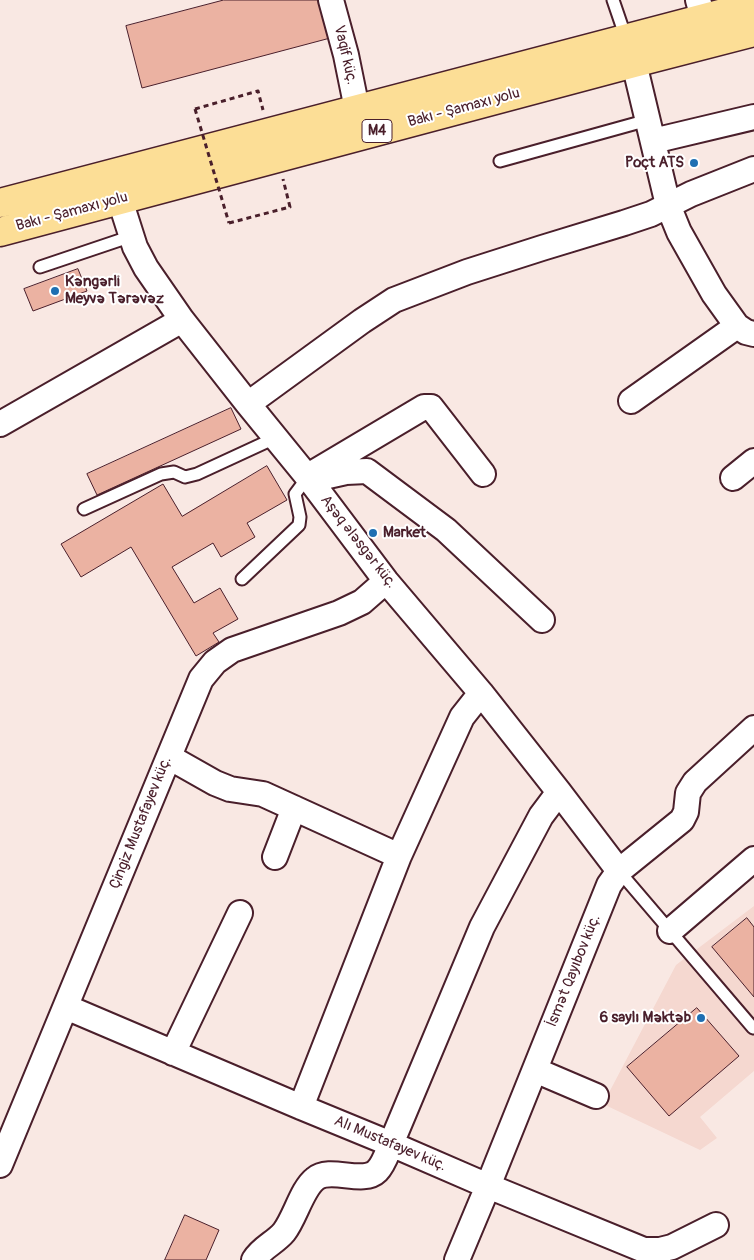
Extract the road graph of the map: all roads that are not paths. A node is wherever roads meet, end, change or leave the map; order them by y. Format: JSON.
{"nodes":[{"id":1,"x":331,"y":0,"type":"edge"},
{"id":2,"x":613,"y":0,"type":"edge"},
{"id":3,"x":754,"y":5,"type":"edge"},
{"id":4,"x":700,"y":9,"type":"edge"},
{"id":5,"x":754,"y":32,"type":"edge"},
{"id":6,"x":630,"y":51,"type":"junction"},
{"id":7,"x":357,"y":109,"type":"junction"},
{"id":8,"x":754,"y":117,"type":"edge"},
{"id":9,"x":650,"y":131,"type":"junction"},
{"id":10,"x":500,"y":161,"type":"dead end"},
{"id":11,"x":754,"y":169,"type":"edge"},
{"id":12,"x":120,"y":200,"type":"junction"},
{"id":13,"x":0,"y":203,"type":"edge"},
{"id":14,"x":668,"y":205,"type":"junction"},
{"id":15,"x":0,"y":232,"type":"edge"},
{"id":16,"x":132,"y":236,"type":"junction"},
{"id":17,"x":40,"y":267,"type":"dead end"},
{"id":18,"x":182,"y":320,"type":"junction"},
{"id":19,"x":746,"y":330,"type":"edge"},
{"id":20,"x":631,"y":401,"type":"dead end"},
{"id":21,"x":248,"y":404,"type":"junction"},
{"id":22,"x":0,"y":424,"type":"edge"},
{"id":23,"x":275,"y":438,"type":"junction"},
{"id":24,"x":754,"y":461,"type":"edge"},
{"id":25,"x":483,"y":474,"type":"dead end"},
{"id":26,"x":309,"y":478,"type":"junction"},
{"id":27,"x":732,"y":478,"type":"dead end"},
{"id":28,"x":84,"y":509,"type":"dead end"},
{"id":29,"x":242,"y":579,"type":"dead end"},
{"id":30,"x":386,"y":580,"type":"junction"},
{"id":31,"x":542,"y":620,"type":"dead end"},
{"id":32,"x":481,"y":693,"type":"junction"},
{"id":33,"x":754,"y":728,"type":"edge"},
{"id":34,"x":169,"y":757,"type":"junction"},
{"id":35,"x":559,"y":792,"type":"junction"},
{"id":36,"x":294,"y":808,"type":"junction"},
{"id":37,"x":399,"y":856,"type":"junction"},
{"id":38,"x":275,"y":857,"type":"dead end"},
{"id":39,"x":754,"y":859,"type":"edge"},
{"id":40,"x":619,"y":871,"type":"junction"},
{"id":41,"x":240,"y":913,"type":"dead end"},
{"id":42,"x":670,"y":931,"type":"junction"},
{"id":43,"x":66,"y":1007,"type":"junction"},
{"id":44,"x":753,"y":1028,"type":"dead end"},
{"id":45,"x":173,"y":1053,"type":"junction"},
{"id":46,"x":534,"y":1070,"type":"junction"},
{"id":47,"x":596,"y":1096,"type":"dead end"},
{"id":48,"x":301,"y":1107,"type":"junction"},
{"id":49,"x":391,"y":1144,"type":"junction"},
{"id":50,"x":0,"y":1165,"type":"edge"},
{"id":51,"x":488,"y":1186,"type":"junction"},
{"id":52,"x":716,"y":1225,"type":"dead end"},
{"id":53,"x":254,"y":1260,"type":"edge"},
{"id":54,"x":457,"y":1260,"type":"edge"}],
"edges":[{"from":1,"to":7,"type":"street","name":"Vaqif küç."},
{"from":2,"to":6,"type":"lane"},
{"from":3,"to":4,"type":"highway","name":"Bakı - Şamaxı yolu","number":"M4"},
{"from":4,"to":6,"type":"highway","name":"Bakı - Şamaxı yolu","number":"M4"},
{"from":5,"to":6,"type":"highway","name":"Bakı - Şamaxı yolu","number":"M4"},
{"from":6,"to":7,"type":"highway","name":"Bakı - Şamaxı yolu","number":"M4"},
{"from":6,"to":9,"type":"street"},
{"from":6,"to":12,"type":"highway","name":"Bakı - Şamaxı yolu","number":"M4"},
{"from":7,"to":13,"type":"highway","name":"Bakı - Şamaxı yolu","number":"M4"},
{"from":8,"to":9,"type":"street"},
{"from":9,"to":10,"type":"lane"},
{"from":9,"to":14,"type":"street"},
{"from":11,"to":14,"type":"street"},
{"from":12,"to":15,"type":"highway","name":"Bakı - Şamaxı yolu","number":"M4"},
{"from":12,"to":16,"type":"street","name":"Aşəq Ələsgər küç."},
{"from":14,"to":19,"type":"street"},
{"from":14,"to":21,"type":"street"},
{"from":16,"to":17,"type":"lane"},
{"from":16,"to":18,"type":"street","name":"Aşəq Ələsgər küç."},
{"from":18,"to":21,"type":"street","name":"Aşəq Ələsgər küç."},
{"from":18,"to":22,"type":"street"},
{"from":19,"to":20,"type":"street"},
{"from":21,"to":23,"type":"street","name":"Aşəq Ələsgər küç."},
{"from":23,"to":26,"type":"street","name":"Aşəq Ələsgər küç."},
{"from":23,"to":28,"type":"lane"},
{"from":24,"to":27,"type":"street"},
{"from":25,"to":26,"type":"street"},
{"from":26,"to":29,"type":"lane"},
{"from":26,"to":30,"type":"street","name":"Aşəq Ələsgər küç."},
{"from":26,"to":31,"type":"street"},
{"from":30,"to":32,"type":"street","name":"Aşəq Ələsgər küç."},
{"from":30,"to":34,"type":"street","name":"Çingiz Mustafayev küç."},
{"from":32,"to":35,"type":"street","name":"Aşəq Ələsgər küç."},
{"from":32,"to":37,"type":"street"},
{"from":33,"to":40,"type":"street","name":"İsmət Qayıbov küç."},
{"from":34,"to":36,"type":"street"},
{"from":34,"to":43,"type":"street","name":"Çingiz Mustafayev küç."},
{"from":35,"to":40,"type":"street","name":"Aşəq Ələsgər küç."},
{"from":35,"to":49,"type":"street"},
{"from":36,"to":37,"type":"street"},
{"from":36,"to":38,"type":"street"},
{"from":37,"to":48,"type":"street"},
{"from":39,"to":42,"type":"street"},
{"from":40,"to":42,"type":"lane"},
{"from":40,"to":46,"type":"street","name":"İsmət Qayıbov küç."},
{"from":41,"to":45,"type":"street"},
{"from":42,"to":44,"type":"lane"},
{"from":43,"to":45,"type":"street","name":"Alı Mustafayev küç."},
{"from":43,"to":50,"type":"street","name":"Çingiz Mustafayev küç."},
{"from":45,"to":48,"type":"street","name":"Alı Mustafayev küç."},
{"from":46,"to":47,"type":"street"},
{"from":46,"to":51,"type":"street","name":"İsmət Qayıbov küç."},
{"from":48,"to":49,"type":"street","name":"Alı Mustafayev küç."},
{"from":49,"to":51,"type":"street","name":"Alı Mustafayev küç."},
{"from":49,"to":53,"type":"street"},
{"from":51,"to":52,"type":"street","name":"Alı Mustafayev küç."},
{"from":51,"to":54,"type":"street","name":"İsmət Qayıbov küç."}]}
